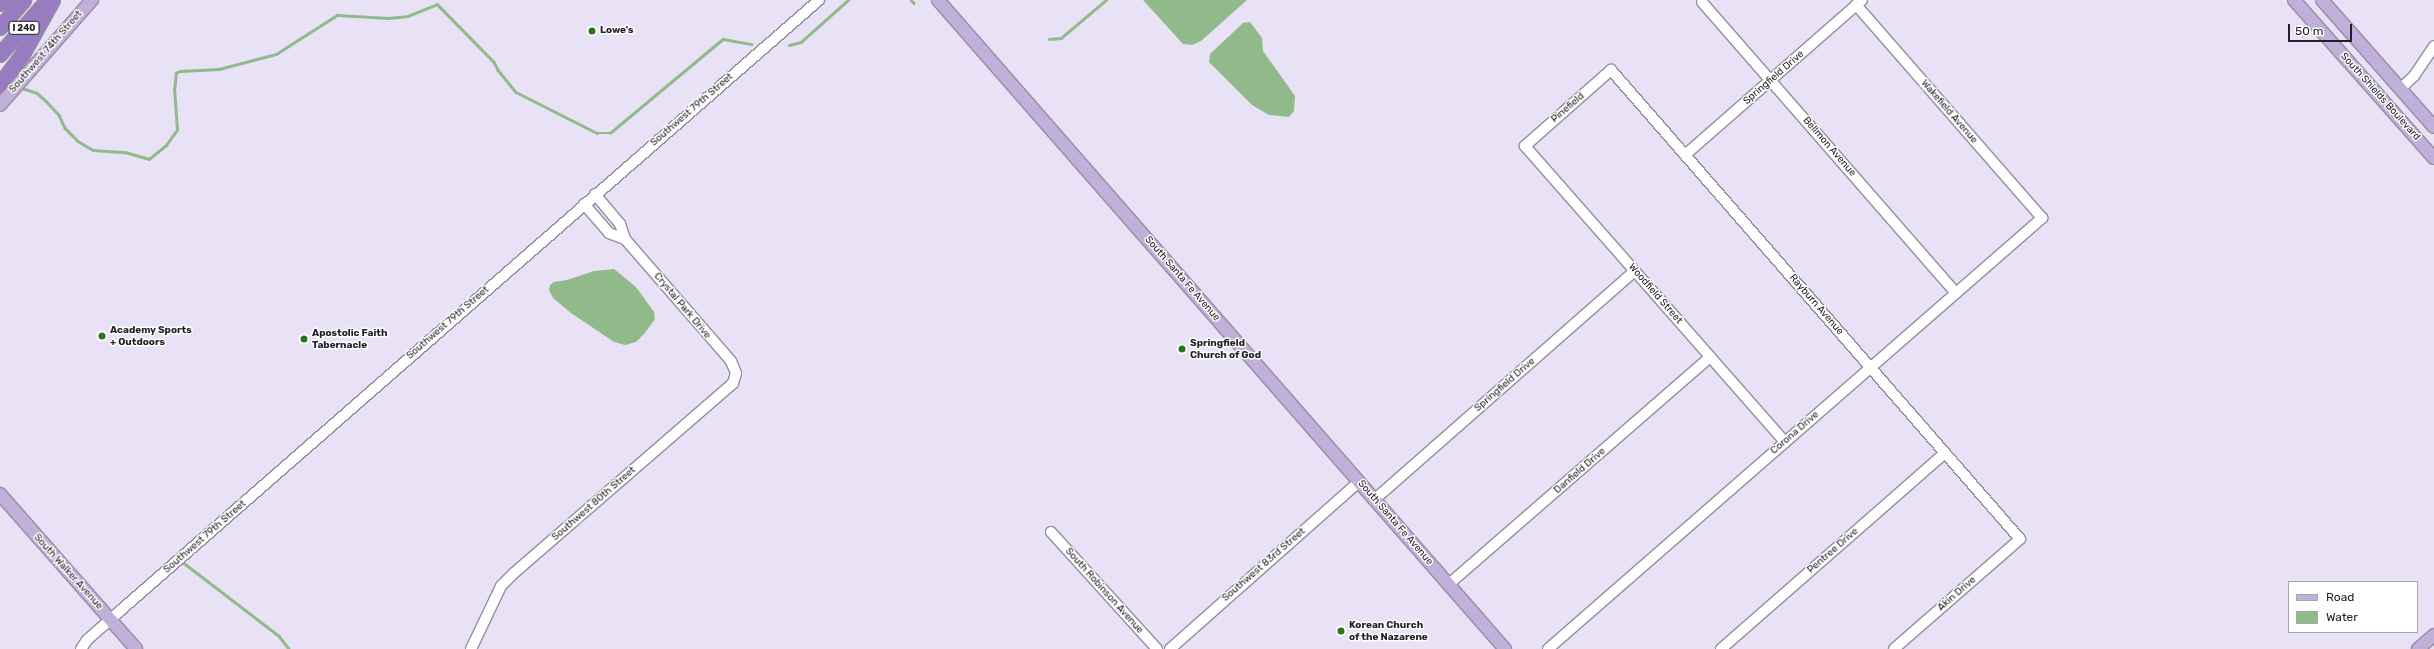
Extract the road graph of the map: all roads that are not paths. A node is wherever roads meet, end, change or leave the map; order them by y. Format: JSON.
{"nodes":[{"id":1,"x":6,"y":0,"type":"edge"},
{"id":2,"x":24,"y":0,"type":"edge"},
{"id":3,"x":48,"y":0,"type":"edge"},
{"id":4,"x":53,"y":0,"type":"edge"},
{"id":5,"x":92,"y":0,"type":"edge"},
{"id":6,"x":819,"y":0,"type":"edge"},
{"id":7,"x":938,"y":0,"type":"edge"},
{"id":8,"x":2294,"y":0,"type":"edge"},
{"id":9,"x":2322,"y":0,"type":"edge"},
{"id":10,"x":1702,"y":2,"type":"dead end"},
{"id":11,"x":1859,"y":3,"type":"edge"},
{"id":12,"x":0,"y":4,"type":"edge"},
{"id":13,"x":2336,"y":16,"type":"junction"},
{"id":14,"x":0,"y":28,"type":"edge"},
{"id":15,"x":2320,"y":30,"type":"junction"},
{"id":16,"x":2434,"y":46,"type":"edge"},
{"id":17,"x":0,"y":55,"type":"edge"},
{"id":18,"x":1611,"y":70,"type":"joint"},
{"id":19,"x":1771,"y":80,"type":"junction"},
{"id":20,"x":0,"y":85,"type":"edge"},
{"id":21,"x":2400,"y":89,"type":"junction"},
{"id":22,"x":0,"y":105,"type":"edge"},
{"id":23,"x":2434,"y":127,"type":"edge"},
{"id":24,"x":1525,"y":146,"type":"joint"},
{"id":25,"x":1685,"y":155,"type":"junction"},
{"id":26,"x":2434,"y":158,"type":"edge"},
{"id":27,"x":595,"y":194,"type":"junction"},
{"id":28,"x":584,"y":204,"type":"junction"},
{"id":29,"x":2042,"y":218,"type":"joint"},
{"id":30,"x":625,"y":239,"type":"junction"},
{"id":31,"x":1635,"y":271,"type":"junction"},
{"id":32,"x":1956,"y":293,"type":"junction"},
{"id":33,"x":1710,"y":357,"type":"junction"},
{"id":34,"x":1870,"y":368,"type":"junction"},
{"id":35,"x":736,"y":373,"type":"joint"},
{"id":36,"x":1785,"y":442,"type":"junction"},
{"id":37,"x":1945,"y":453,"type":"junction"},
{"id":38,"x":1359,"y":482,"type":"junction"},
{"id":39,"x":0,"y":494,"type":"edge"},
{"id":40,"x":1374,"y":500,"type":"junction"},
{"id":41,"x":1051,"y":532,"type":"dead end"},
{"id":42,"x":2020,"y":539,"type":"joint"},
{"id":43,"x":1449,"y":584,"type":"junction"},
{"id":44,"x":110,"y":619,"type":"junction"},
{"id":45,"x":2434,"y":635,"type":"edge"},
{"id":46,"x":81,"y":649,"type":"edge"},
{"id":47,"x":136,"y":649,"type":"edge"},
{"id":48,"x":471,"y":649,"type":"edge"},
{"id":49,"x":1157,"y":649,"type":"edge"},
{"id":50,"x":1170,"y":649,"type":"edge"},
{"id":51,"x":1505,"y":649,"type":"edge"},
{"id":52,"x":1548,"y":649,"type":"edge"},
{"id":53,"x":1721,"y":649,"type":"edge"},
{"id":54,"x":1894,"y":649,"type":"edge"},
{"id":55,"x":2418,"y":649,"type":"edge"}],
"edges":[{"from":1,"to":12,"type":"highway"},
{"from":2,"to":14,"type":"highway","number":"I 240"},
{"from":3,"to":17,"type":"highway","number":"I 240"},
{"from":4,"to":20,"type":"highway"},
{"from":5,"to":22,"type":"main road","name":"Southwest 74th Street"},
{"from":6,"to":27,"type":"street","name":"Southwest 79th Street"},
{"from":7,"to":38,"type":"main road","name":"South Santa Fe Avenue"},
{"from":8,"to":15,"type":"main road","name":"South Shields Boulevard"},
{"from":9,"to":13,"type":"main road","name":"South Shields Boulevard"},
{"from":10,"to":19,"type":"street","name":"Bellmon Avenue"},
{"from":11,"to":19,"type":"street","name":"Springfield Drive"},
{"from":11,"to":29,"type":"street","name":"Wakefield Avenue"},
{"from":13,"to":15,"type":"main road"},
{"from":13,"to":21,"type":"main road","name":"South Shields Boulevard"},
{"from":15,"to":26,"type":"main road","name":"South Shields Boulevard"},
{"from":16,"to":21,"type":"street"},
{"from":18,"to":24,"type":"street","name":"Pinefield"},
{"from":18,"to":25,"type":"street","name":"Rayburn Avenue"},
{"from":19,"to":25,"type":"street","name":"Springfield Drive"},
{"from":19,"to":32,"type":"street","name":"Bellmon Avenue"},
{"from":21,"to":23,"type":"main road","name":"South Shields Boulevard"},
{"from":24,"to":31,"type":"street","name":"Woodfield Street"},
{"from":25,"to":34,"type":"street","name":"Rayburn Avenue"},
{"from":27,"to":28,"type":"street","name":"Southwest 79th Street"},
{"from":27,"to":30,"type":"street","name":"Crystal Park Drive"},
{"from":28,"to":30,"type":"street","name":"Crystal Park Drive"},
{"from":28,"to":44,"type":"street","name":"Southwest 79th Street"},
{"from":29,"to":32,"type":"street","name":"Corona Drive"},
{"from":30,"to":35,"type":"street","name":"Crystal Park Drive"},
{"from":31,"to":33,"type":"street","name":"Woodfield Street"},
{"from":31,"to":40,"type":"street","name":"Springfield Drive"},
{"from":32,"to":34,"type":"street","name":"Corona Drive"},
{"from":33,"to":36,"type":"street","name":"Woodfield Street"},
{"from":33,"to":43,"type":"street","name":"Danfield Drive"},
{"from":34,"to":36,"type":"street","name":"Corona Drive"},
{"from":34,"to":37,"type":"street","name":"Rayburn Avenue"},
{"from":35,"to":48,"type":"street","name":"Southwest 80th Street"},
{"from":36,"to":52,"type":"street","name":"Corona Drive"},
{"from":37,"to":42,"type":"street","name":"Rayburn Avenue"},
{"from":37,"to":53,"type":"street","name":"Pentree Drive"},
{"from":38,"to":40,"type":"main road","name":"South Santa Fe Avenue"},
{"from":38,"to":50,"type":"street","name":"Southwest 83rd Street"},
{"from":39,"to":44,"type":"main road","name":"South Walker Avenue"},
{"from":40,"to":43,"type":"main road","name":"South Santa Fe Avenue"},
{"from":41,"to":49,"type":"street","name":"South Robinson Avenue"},
{"from":42,"to":54,"type":"street","name":"Akin Drive"},
{"from":43,"to":51,"type":"main road","name":"South Santa Fe Avenue"},
{"from":44,"to":46,"type":"street","name":"Southwest 79th Street"},
{"from":44,"to":47,"type":"main road","name":"South Walker Avenue"},
{"from":45,"to":55,"type":"main road"}]}
